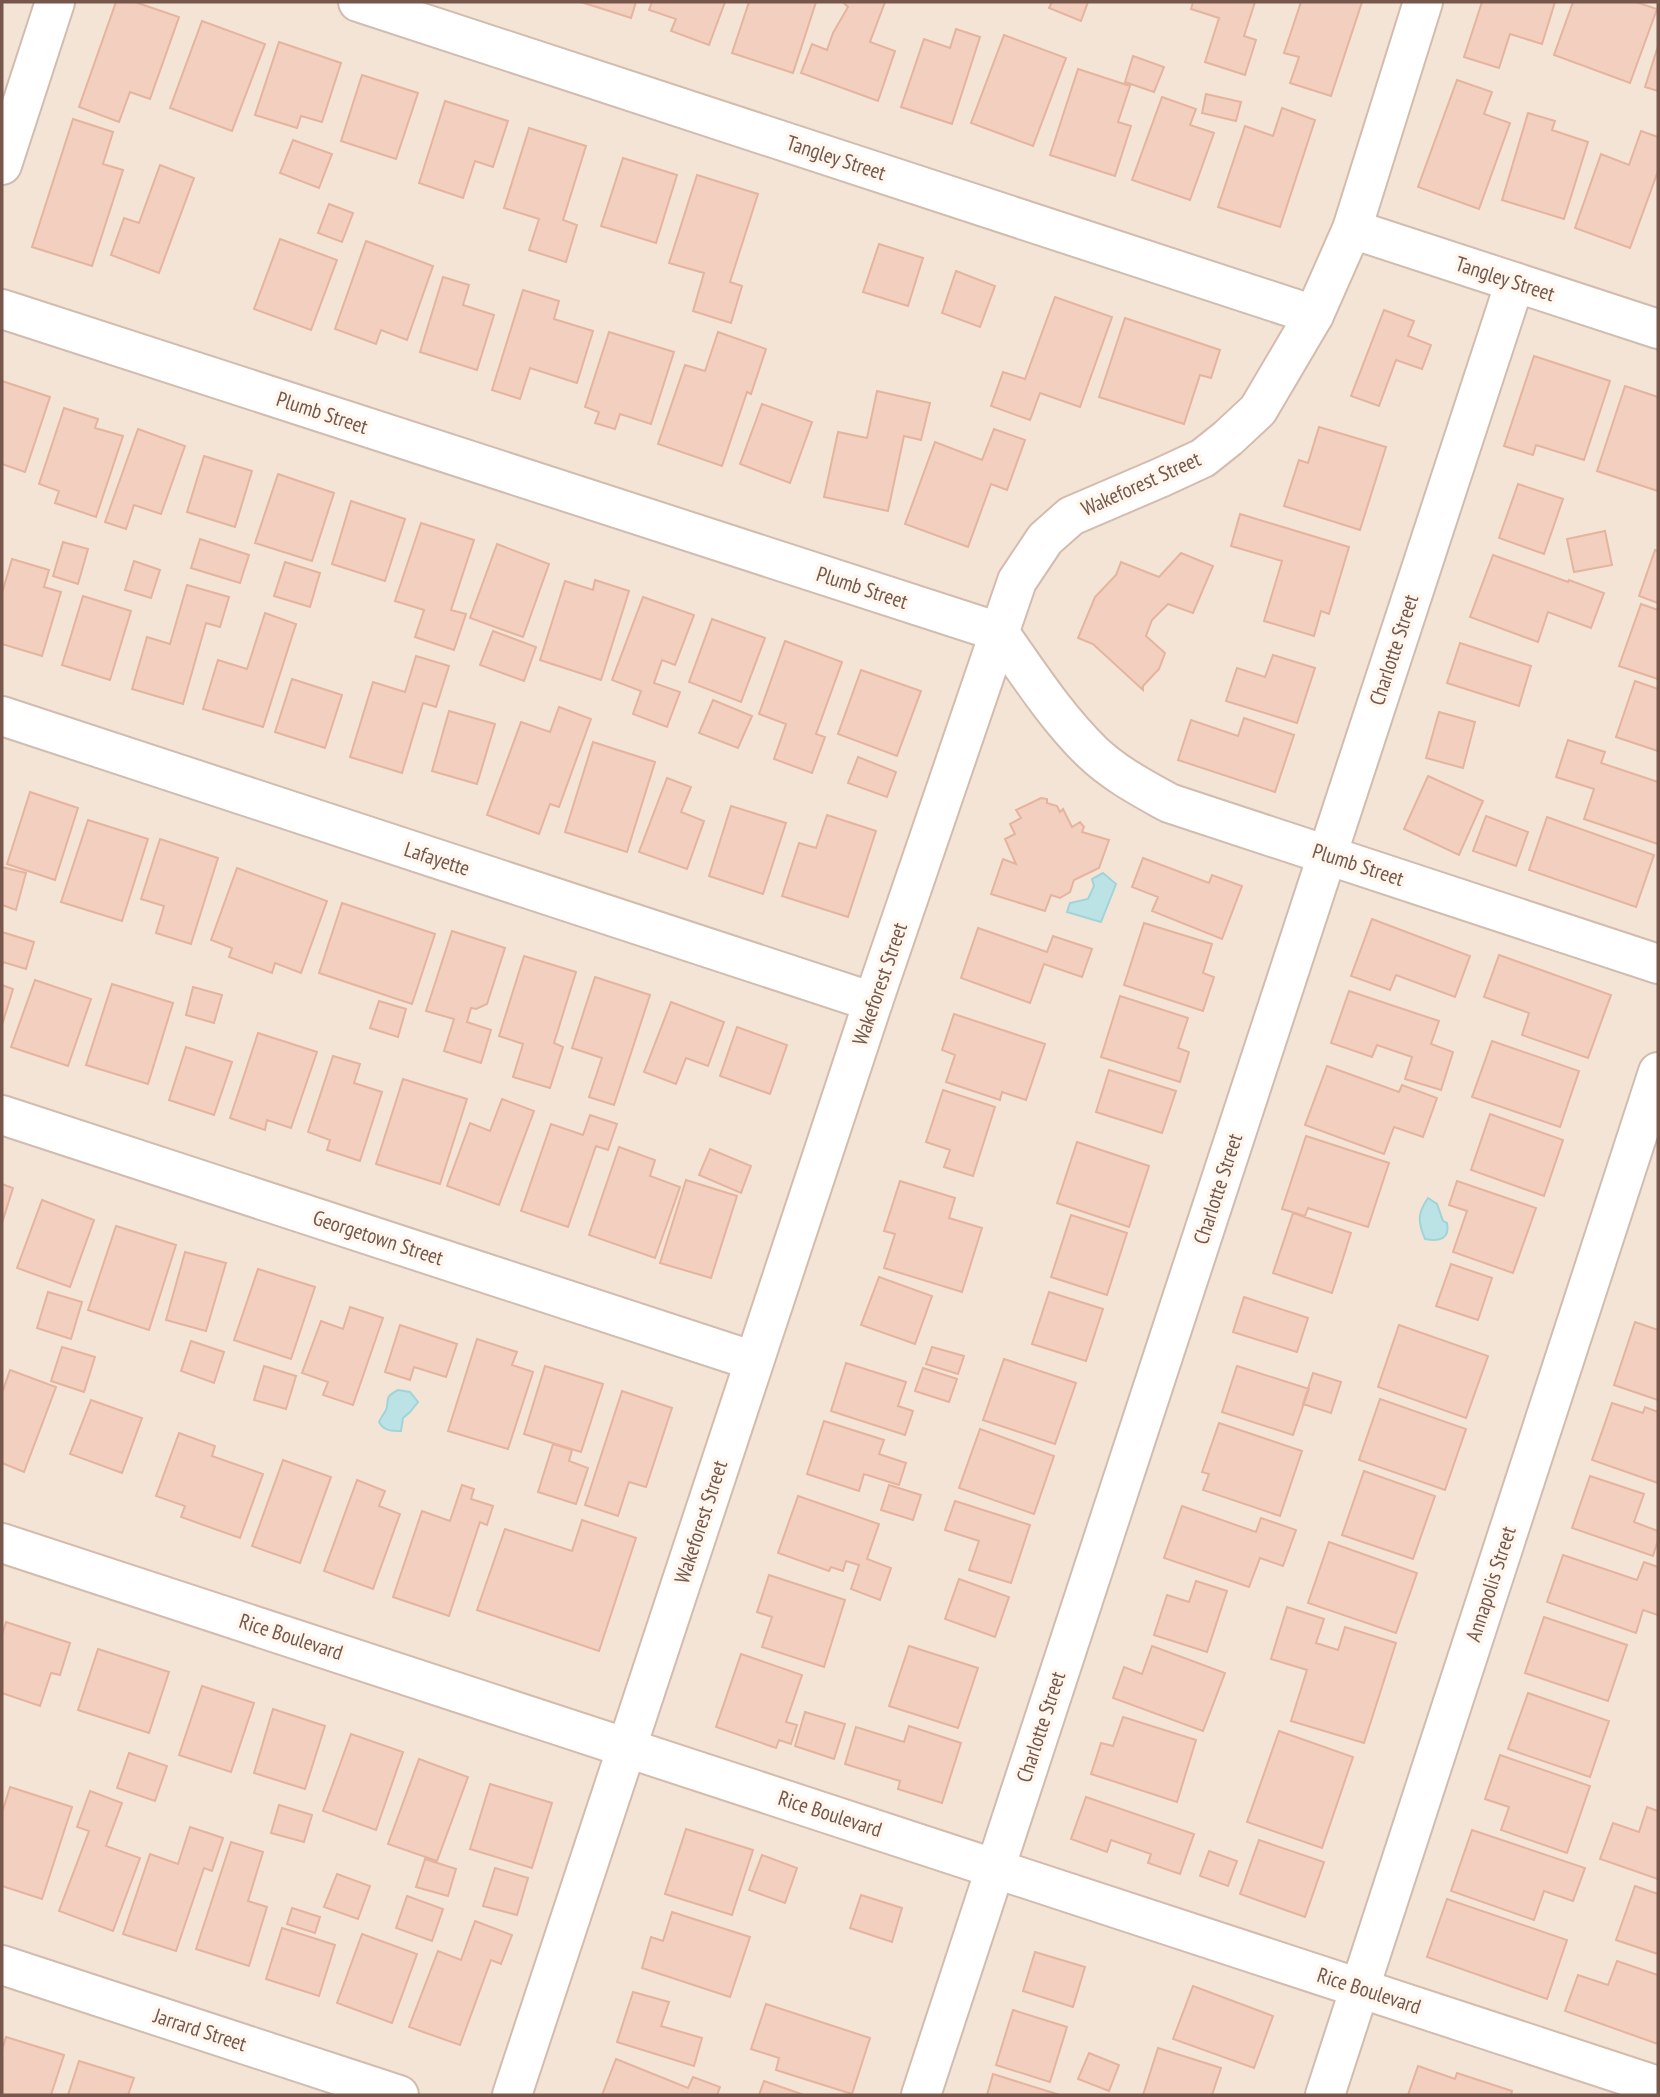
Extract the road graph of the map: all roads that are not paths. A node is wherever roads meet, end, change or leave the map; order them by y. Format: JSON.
{"nodes":[{"id":1,"x":55,"y":2,"type":"edge"},
{"id":2,"x":358,"y":2,"type":"edge"},
{"id":3,"x":1423,"y":2,"type":"edge"},
{"id":4,"x":2,"y":165,"type":"edge"},
{"id":5,"x":1352,"y":229,"type":"junction"},
{"id":6,"x":1515,"y":282,"type":"junction"},
{"id":7,"x":2,"y":309,"type":"edge"},
{"id":8,"x":1314,"y":315,"type":"junction"},
{"id":9,"x":1658,"y":328,"type":"edge"},
{"id":10,"x":999,"y":632,"type":"junction"},
{"id":11,"x":2,"y":716,"type":"edge"},
{"id":12,"x":1327,"y":855,"type":"junction"},
{"id":13,"x":1658,"y":964,"type":"edge"},
{"id":14,"x":873,"y":1002,"type":"junction"},
{"id":15,"x":1658,"y":1072,"type":"edge"},
{"id":16,"x":2,"y":1115,"type":"edge"},
{"id":17,"x":754,"y":1361,"type":"junction"},
{"id":18,"x":2,"y":1542,"type":"edge"},
{"id":19,"x":626,"y":1747,"type":"junction"},
{"id":20,"x":995,"y":1868,"type":"junction"},
{"id":21,"x":2,"y":1965,"type":"edge"},
{"id":22,"x":1360,"y":1988,"type":"junction"},
{"id":23,"x":1658,"y":2086,"type":"edge"},
{"id":24,"x":399,"y":2095,"type":"edge"},
{"id":25,"x":512,"y":2095,"type":"edge"},
{"id":26,"x":920,"y":2095,"type":"edge"},
{"id":27,"x":1325,"y":2095,"type":"edge"}],
"edges":[{"from":1,"to":4,"type":"street"},
{"from":2,"to":8,"type":"street","name":"Tangley Street"},
{"from":3,"to":5,"type":"street","name":"Wakeforest Street"},
{"from":5,"to":6,"type":"street","name":"Tangley Street"},
{"from":5,"to":8,"type":"street","name":"Wakeforest Street"},
{"from":6,"to":9,"type":"street","name":"Tangley Street"},
{"from":6,"to":12,"type":"street","name":"Charlotte Street"},
{"from":7,"to":10,"type":"street","name":"Plumb Street"},
{"from":8,"to":10,"type":"street","name":"Wakeforest Street"},
{"from":10,"to":12,"type":"street","name":"Plumb Street"},
{"from":10,"to":14,"type":"street","name":"Wakeforest Street"},
{"from":11,"to":14,"type":"street","name":"Lafayette"},
{"from":12,"to":13,"type":"street","name":"Plumb Street"},
{"from":12,"to":20,"type":"street","name":"Charlotte Street"},
{"from":14,"to":17,"type":"street","name":"Wakeforest Street"},
{"from":15,"to":22,"type":"street","name":"Annapolis Street"},
{"from":16,"to":17,"type":"street","name":"Georgetown Street"},
{"from":17,"to":19,"type":"street","name":"Wakeforest Street"},
{"from":18,"to":19,"type":"street","name":"Rice Boulevard"},
{"from":19,"to":20,"type":"street","name":"Rice Boulevard"},
{"from":19,"to":25,"type":"street","name":"Wakeforest Street"},
{"from":20,"to":22,"type":"street","name":"Rice Boulevard"},
{"from":20,"to":26,"type":"street","name":"Charlotte Street"},
{"from":21,"to":24,"type":"street","name":"Jarrard Street"},
{"from":22,"to":23,"type":"street","name":"Rice Boulevard"},
{"from":22,"to":27,"type":"street","name":"Annapolis Street"}]}
